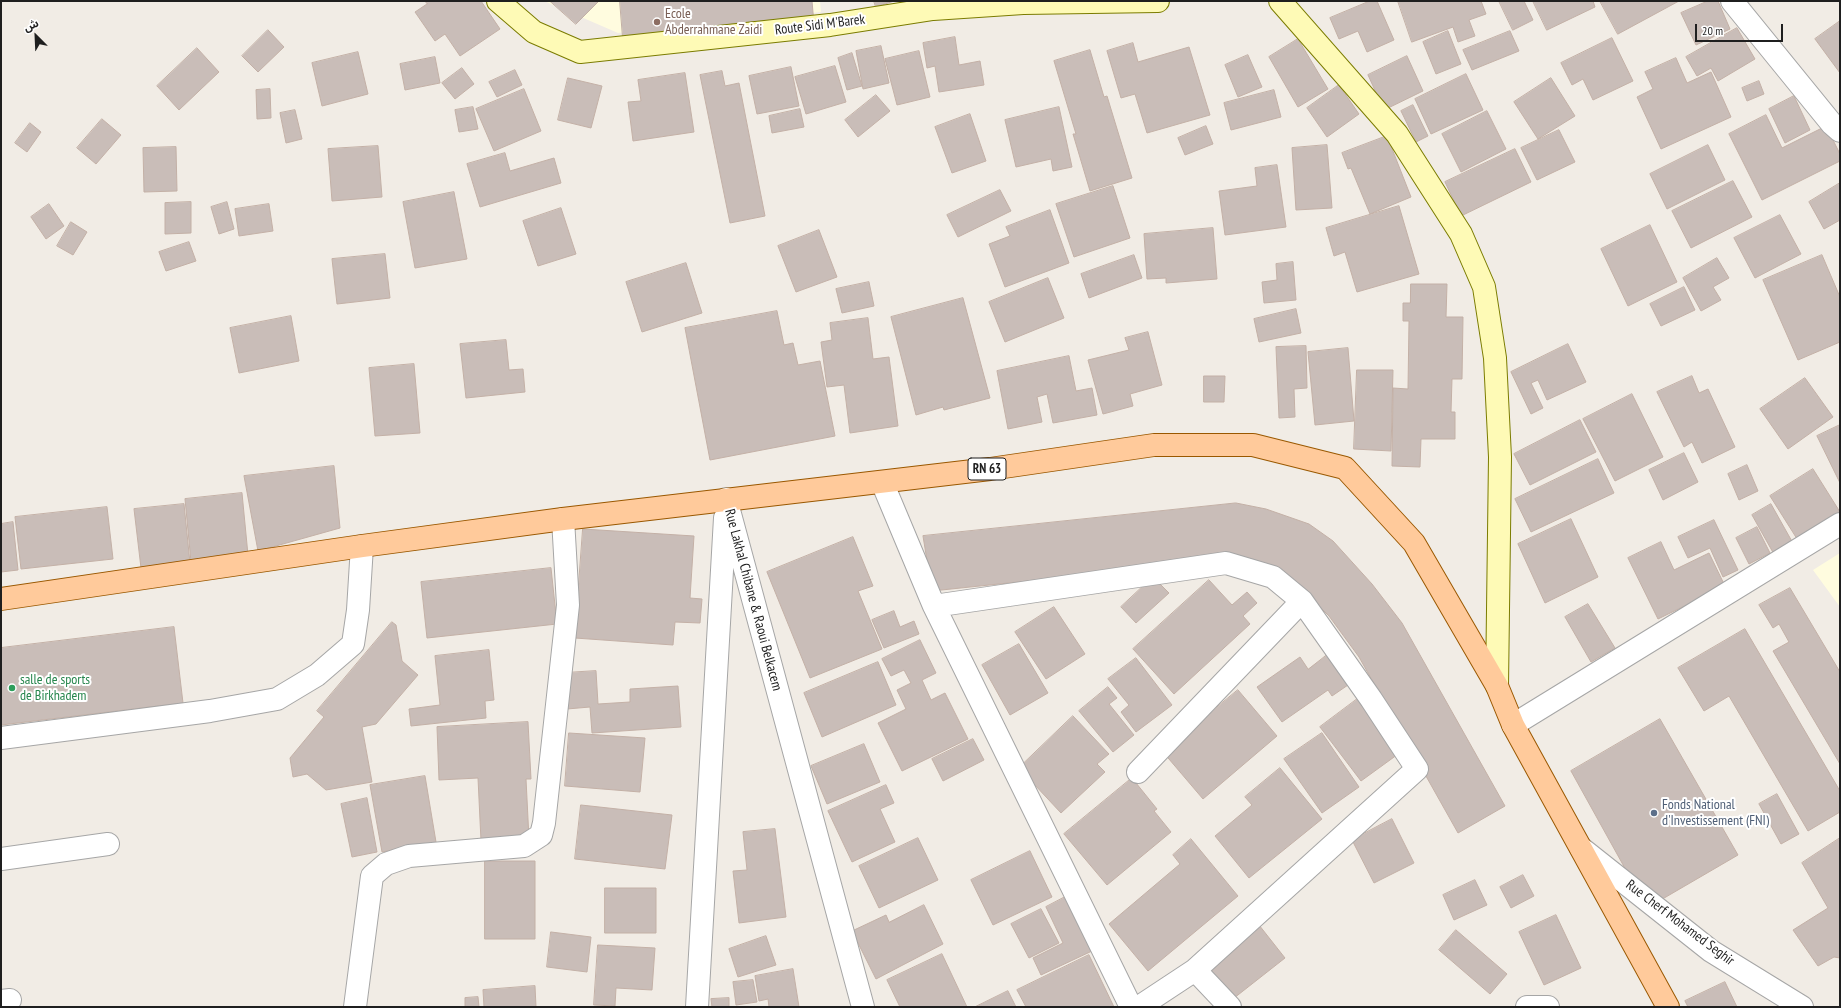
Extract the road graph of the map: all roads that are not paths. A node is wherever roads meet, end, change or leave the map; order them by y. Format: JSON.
{"nodes":[{"id":1,"x":498,"y":1,"type":"edge"},
{"id":2,"x":1158,"y":1,"type":"edge"},
{"id":3,"x":1280,"y":1,"type":"edge"},
{"id":4,"x":1732,"y":1,"type":"edge"},
{"id":5,"x":1840,"y":131,"type":"edge"},
{"id":6,"x":882,"y":482,"type":"junction"},
{"id":7,"x":726,"y":499,"type":"junction"},
{"id":8,"x":563,"y":519,"type":"junction"},
{"id":9,"x":1840,"y":524,"type":"edge"},
{"id":10,"x":362,"y":546,"type":"junction"},
{"id":11,"x":1,"y":599,"type":"edge"},
{"id":12,"x":1302,"y":601,"type":"junction"},
{"id":13,"x":934,"y":606,"type":"junction"},
{"id":14,"x":1497,"y":686,"type":"junction"},
{"id":15,"x":1514,"y":725,"type":"junction"},
{"id":16,"x":1,"y":738,"type":"edge"},
{"id":17,"x":1138,"y":772,"type":"dead end"},
{"id":18,"x":108,"y":844,"type":"dead end"},
{"id":19,"x":1581,"y":848,"type":"junction"},
{"id":20,"x":1,"y":859,"type":"edge"},
{"id":21,"x":1195,"y":970,"type":"junction"},
{"id":22,"x":355,"y":1007,"type":"edge"},
{"id":23,"x":697,"y":1007,"type":"edge"},
{"id":24,"x":863,"y":1007,"type":"edge"},
{"id":25,"x":1131,"y":1007,"type":"edge"},
{"id":26,"x":1139,"y":1007,"type":"edge"},
{"id":27,"x":1230,"y":1007,"type":"edge"},
{"id":28,"x":1527,"y":1007,"type":"edge"},
{"id":29,"x":1548,"y":1007,"type":"edge"},
{"id":30,"x":1668,"y":1007,"type":"edge"},
{"id":31,"x":1802,"y":1007,"type":"edge"}],
"edges":[{"from":1,"to":2,"type":"main road","name":"Route Sidi M'Barek"},
{"from":3,"to":14,"type":"main road"},
{"from":4,"to":5,"type":"street"},
{"from":6,"to":7,"type":"main road","number":"RN 63"},
{"from":6,"to":13,"type":"street"},
{"from":6,"to":14,"type":"main road","number":"RN 63"},
{"from":7,"to":8,"type":"main road","number":"RN 63"},
{"from":7,"to":23,"type":"street","name":"Rue Lakhal Chibane & Raoui Belkacem"},
{"from":7,"to":24,"type":"street","name":"Rue Lakhal Chibane & Raoui Belkacem"},
{"from":8,"to":10,"type":"main road","number":"RN 63"},
{"from":8,"to":22,"type":"street"},
{"from":9,"to":15,"type":"street"},
{"from":10,"to":11,"type":"main road","number":"RN 63"},
{"from":10,"to":16,"type":"street"},
{"from":12,"to":13,"type":"street"},
{"from":12,"to":17,"type":"street"},
{"from":12,"to":21,"type":"street"},
{"from":13,"to":25,"type":"street"},
{"from":14,"to":15,"type":"main road","number":"RN 63"},
{"from":15,"to":19,"type":"main road","number":"RN 63"},
{"from":18,"to":20,"type":"street"},
{"from":19,"to":30,"type":"main road","number":"RN 63"},
{"from":19,"to":31,"type":"street","name":"Rue Cherf Mohamed Seghir"},
{"from":21,"to":26,"type":"street"},
{"from":21,"to":27,"type":"street"},
{"from":28,"to":29,"type":"street"}]}
